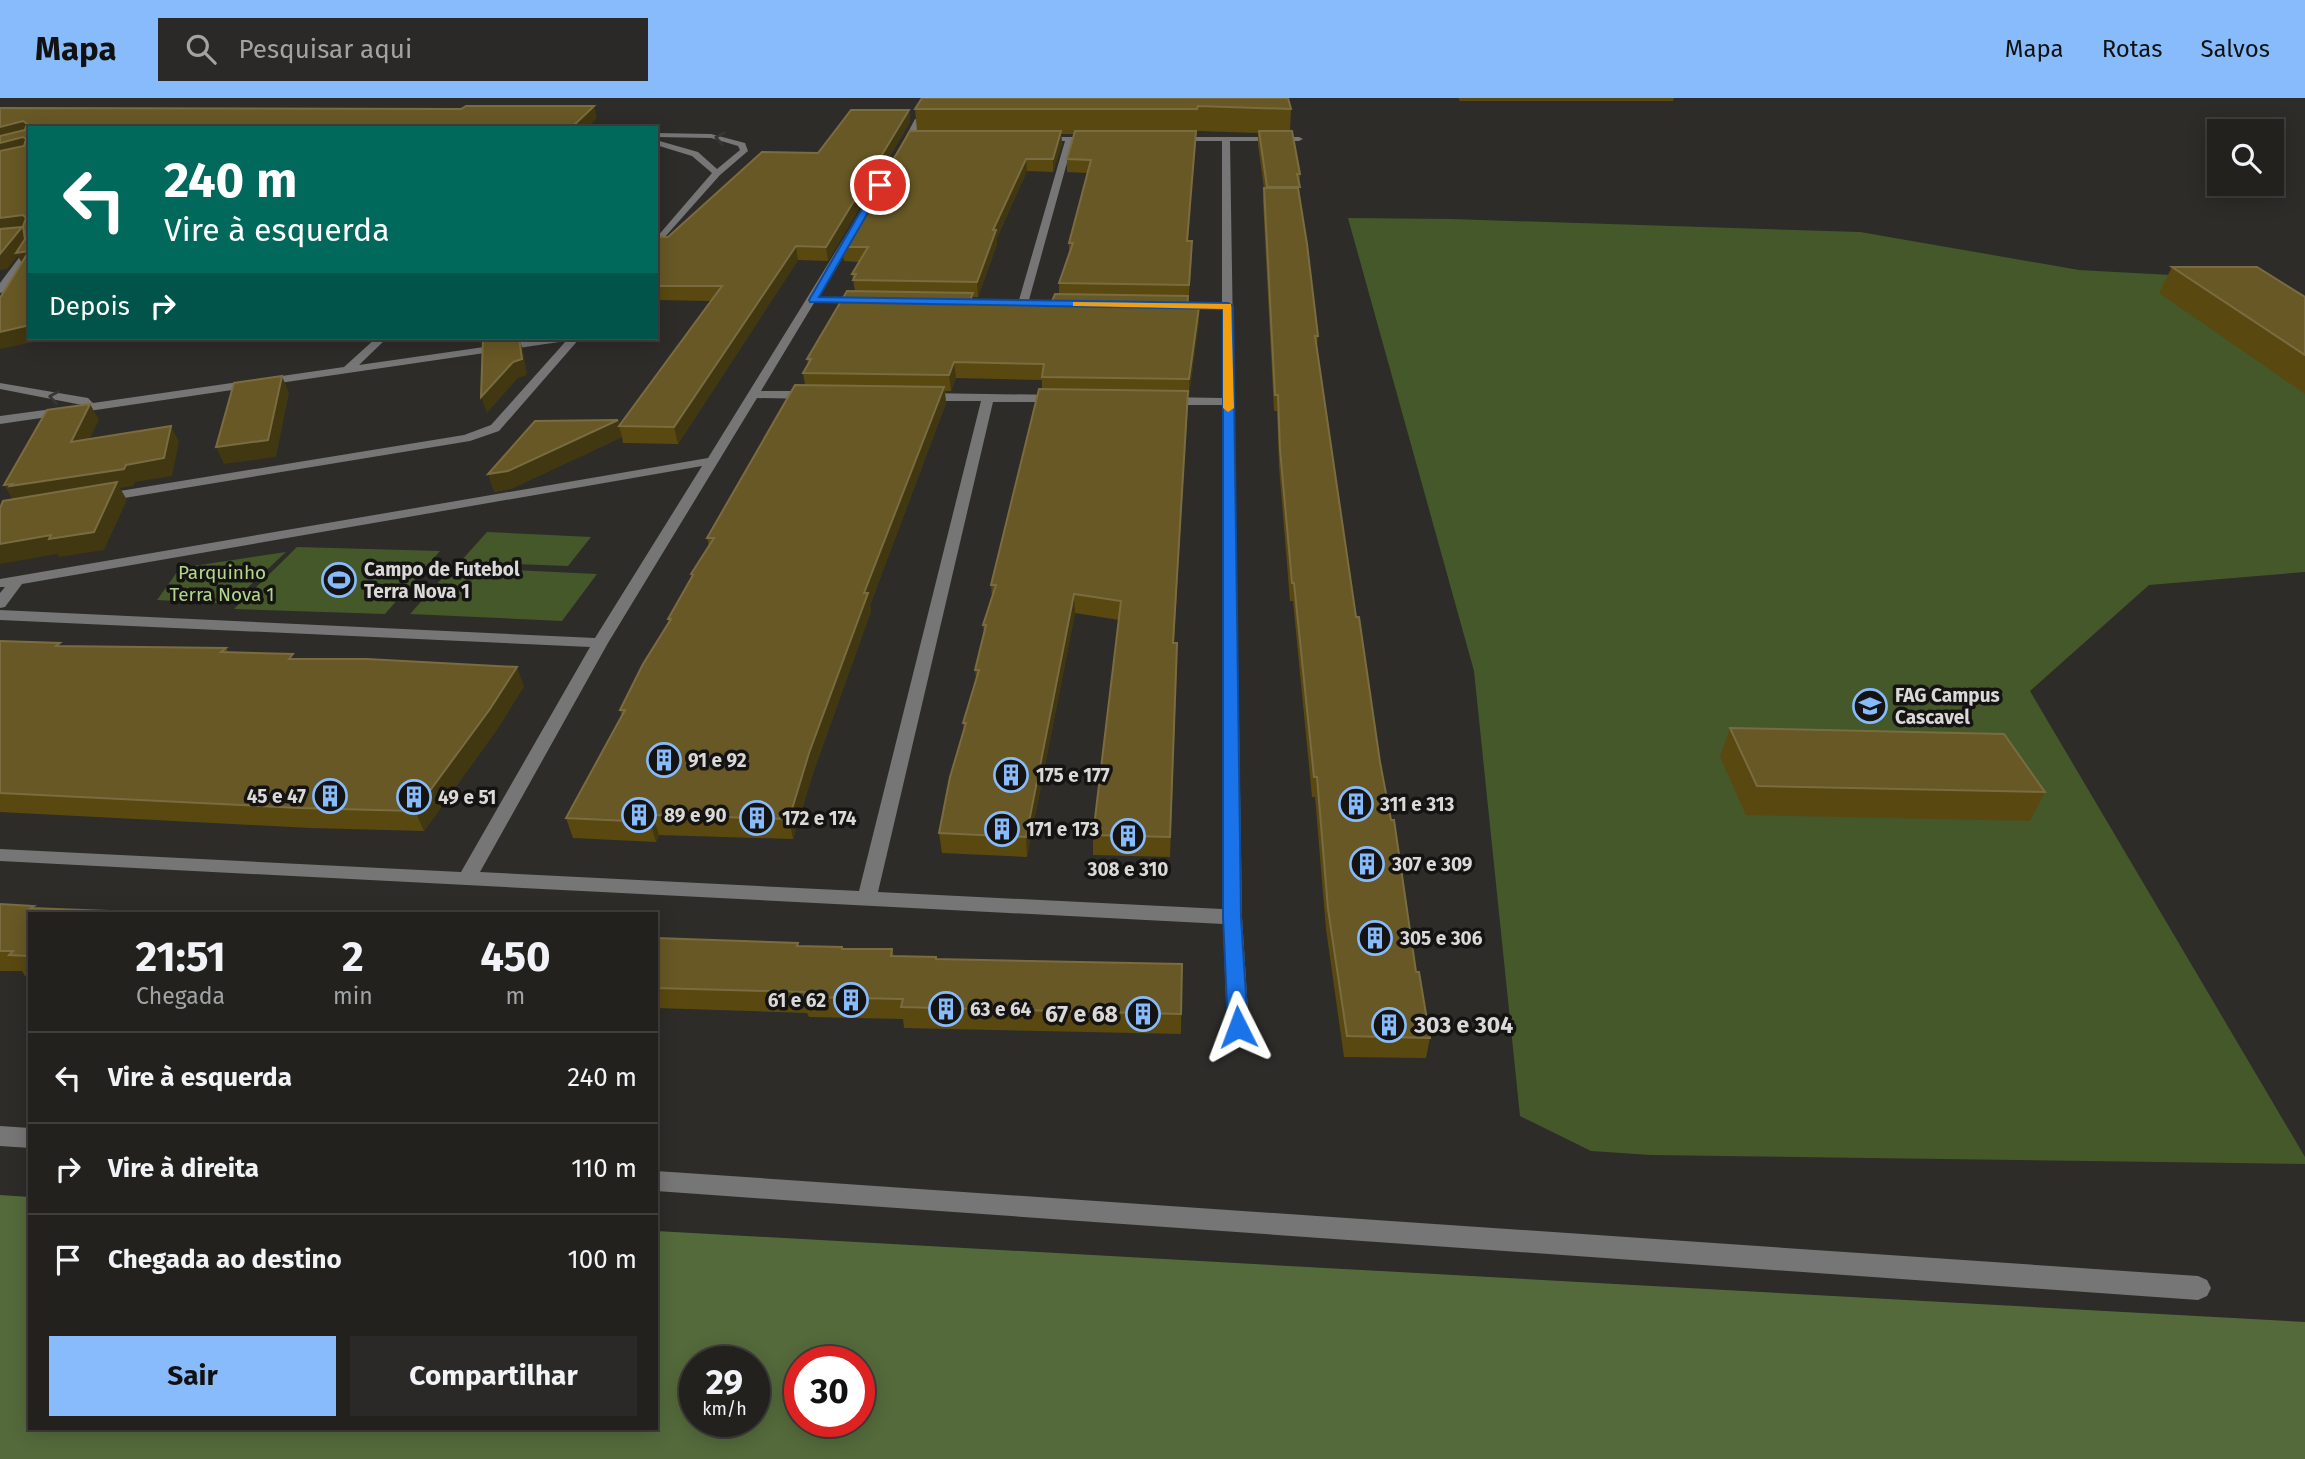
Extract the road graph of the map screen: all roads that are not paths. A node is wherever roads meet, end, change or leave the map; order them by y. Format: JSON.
{"nodes":[{"id":1,"x":918,"y":121,"type":"edge"},
{"id":2,"x":658,"y":135,"type":"edge"},
{"id":3,"x":1029,"y":139,"type":"edge"},
{"id":4,"x":1070,"y":139,"type":"junction"},
{"id":5,"x":1109,"y":139,"type":"edge"},
{"id":6,"x":1161,"y":139,"type":"edge"},
{"id":7,"x":1226,"y":139,"type":"junction"},
{"id":8,"x":1299,"y":139,"type":"dead end"},
{"id":9,"x":658,"y":143,"type":"edge"},
{"id":10,"x":894,"y":162,"type":"edge"},
{"id":11,"x":717,"y":173,"type":"junction"},
{"id":12,"x":860,"y":219,"type":"edge"},
{"id":13,"x":658,"y":242,"type":"edge"},
{"id":14,"x":28,"y":249,"type":"edge"},
{"id":15,"x":0,"y":290,"type":"edge"},
{"id":16,"x":813,"y":300,"type":"junction"},
{"id":17,"x":883,"y":301,"type":"edge"},
{"id":18,"x":939,"y":302,"type":"edge"},
{"id":19,"x":1023,"y":303,"type":"junction"},
{"id":20,"x":1091,"y":304,"type":"edge"},
{"id":21,"x":1159,"y":305,"type":"edge"},
{"id":22,"x":1228,"y":306,"type":"junction"},
{"id":23,"x":380,"y":340,"type":"edge"},
{"id":24,"x":554,"y":340,"type":"edge"},
{"id":25,"x":573,"y":340,"type":"edge"},
{"id":26,"x":347,"y":370,"type":"junction"},
{"id":27,"x":0,"y":386,"type":"edge"},
{"id":28,"x":751,"y":394,"type":"junction"},
{"id":29,"x":821,"y":395,"type":"edge"},
{"id":30,"x":905,"y":397,"type":"edge"},
{"id":31,"x":988,"y":398,"type":"junction"},
{"id":32,"x":1068,"y":400,"type":"edge"},
{"id":33,"x":1148,"y":401,"type":"edge"},
{"id":34,"x":1228,"y":402,"type":"junction"},
{"id":35,"x":108,"y":405,"type":"junction"},
{"id":36,"x":0,"y":421,"type":"edge"},
{"id":37,"x":711,"y":461,"type":"junction"},
{"id":38,"x":82,"y":500,"type":"edge"},
{"id":39,"x":17,"y":580,"type":"junction"},
{"id":40,"x":0,"y":583,"type":"edge"},
{"id":41,"x":0,"y":604,"type":"edge"},
{"id":42,"x":0,"y":615,"type":"edge"},
{"id":43,"x":600,"y":643,"type":"junction"},
{"id":44,"x":0,"y":855,"type":"edge"},
{"id":45,"x":467,"y":878,"type":"junction"},
{"id":46,"x":867,"y":899,"type":"junction"},
{"id":47,"x":1232,"y":917,"type":"junction"},
{"id":48,"x":1238,"y":1027,"type":"dead end"},
{"id":49,"x":0,"y":1136,"type":"edge"},
{"id":50,"x":28,"y":1138,"type":"edge"},
{"id":51,"x":658,"y":1181,"type":"edge"},
{"id":52,"x":2198,"y":1288,"type":"dead end"}],
"edges":[{"from":1,"to":10,"type":"street"},
{"from":11,"to":2,"type":"street","one_way":true},
{"from":3,"to":4,"type":"street"},
{"from":4,"to":5,"type":"street"},
{"from":4,"to":19,"type":"street"},
{"from":6,"to":7,"type":"street"},
{"from":7,"to":8,"type":"street"},
{"from":7,"to":22,"type":"street"},
{"from":9,"to":11,"type":"street"},
{"from":11,"to":13,"type":"street"},
{"from":12,"to":16,"type":"street"},
{"from":14,"to":15,"type":"street"},
{"from":16,"to":17,"type":"street"},
{"from":16,"to":28,"type":"street"},
{"from":18,"to":19,"type":"street"},
{"from":19,"to":20,"type":"street"},
{"from":21,"to":22,"type":"street"},
{"from":22,"to":34,"type":"street"},
{"from":23,"to":26,"type":"street"},
{"from":24,"to":26,"type":"street"},
{"from":25,"to":38,"type":"street"},
{"from":26,"to":35,"type":"street"},
{"from":35,"to":27,"type":"street","one_way":true},
{"from":28,"to":29,"type":"street"},
{"from":28,"to":37,"type":"street"},
{"from":30,"to":31,"type":"street"},
{"from":31,"to":32,"type":"street"},
{"from":31,"to":46,"type":"street"},
{"from":33,"to":34,"type":"street"},
{"from":34,"to":47,"type":"street"},
{"from":35,"to":36,"type":"street"},
{"from":37,"to":39,"type":"street"},
{"from":37,"to":43,"type":"street"},
{"from":39,"to":40,"type":"street"},
{"from":39,"to":41,"type":"street"},
{"from":42,"to":43,"type":"street"},
{"from":43,"to":45,"type":"street"},
{"from":44,"to":45,"type":"street"},
{"from":45,"to":46,"type":"street"},
{"from":46,"to":47,"type":"street"},
{"from":47,"to":48,"type":"street"},
{"from":49,"to":50,"type":"street"},
{"from":51,"to":52,"type":"street"}]}
